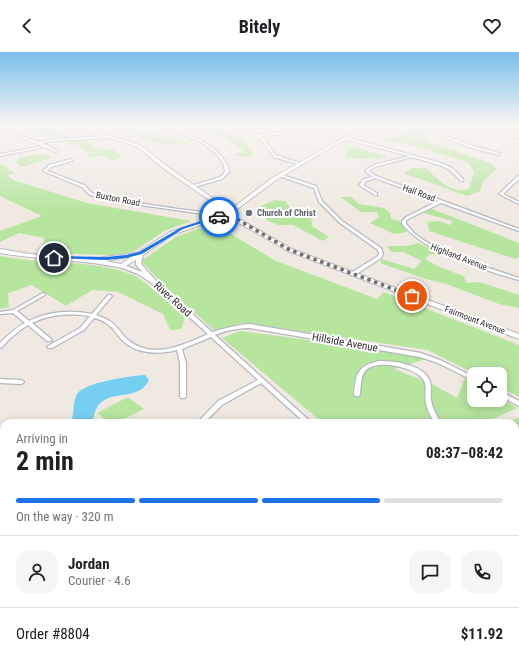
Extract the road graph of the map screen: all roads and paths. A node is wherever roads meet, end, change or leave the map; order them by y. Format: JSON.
{"nodes":[{"id":1,"x":148,"y":154,"type":"edge"},
{"id":2,"x":217,"y":154,"type":"edge"},
{"id":3,"x":273,"y":154,"type":"edge"},
{"id":4,"x":319,"y":154,"type":"edge"},
{"id":5,"x":404,"y":154,"type":"edge"},
{"id":6,"x":413,"y":156,"type":"junction"},
{"id":7,"x":71,"y":160,"type":"dead end"},
{"id":8,"x":302,"y":164,"type":"junction"},
{"id":9,"x":280,"y":175,"type":"junction"},
{"id":10,"x":375,"y":177,"type":"junction"},
{"id":11,"x":519,"y":177,"type":"edge"},
{"id":12,"x":462,"y":180,"type":"dead end"},
{"id":13,"x":195,"y":186,"type":"junction"},
{"id":14,"x":376,"y":194,"type":"dead end"},
{"id":15,"x":442,"y":202,"type":"junction"},
{"id":16,"x":519,"y":203,"type":"edge"},
{"id":17,"x":228,"y":214,"type":"junction"},
{"id":18,"x":519,"y":230,"type":"edge"},
{"id":19,"x":0,"y":251,"type":"edge"},
{"id":20,"x":140,"y":253,"type":"junction"},
{"id":21,"x":84,"y":259,"type":"junction"},
{"id":22,"x":122,"y":266,"type":"junction"},
{"id":23,"x":353,"y":274,"type":"junction"},
{"id":24,"x":519,"y":279,"type":"edge"},
{"id":25,"x":155,"y":283,"type":"junction"},
{"id":26,"x":43,"y":294,"type":"dead end"},
{"id":27,"x":110,"y":296,"type":"dead end"},
{"id":28,"x":14,"y":311,"type":"junction"},
{"id":29,"x":0,"y":313,"type":"edge"},
{"id":30,"x":93,"y":315,"type":"junction"},
{"id":31,"x":29,"y":323,"type":"junction"},
{"id":32,"x":213,"y":335,"type":"junction"},
{"id":33,"x":519,"y":337,"type":"edge"},
{"id":34,"x":49,"y":340,"type":"dead end"},
{"id":35,"x":0,"y":346,"type":"edge"},
{"id":36,"x":50,"y":346,"type":"dead end"},
{"id":37,"x":179,"y":349,"type":"junction"},
{"id":38,"x":467,"y":376,"type":"edge"},
{"id":39,"x":262,"y":380,"type":"junction"},
{"id":40,"x":0,"y":381,"type":"edge"},
{"id":41,"x":21,"y":382,"type":"dead end"},
{"id":42,"x":357,"y":394,"type":"dead end"},
{"id":43,"x":183,"y":396,"type":"dead end"},
{"id":44,"x":507,"y":397,"type":"edge"},
{"id":45,"x":519,"y":404,"type":"edge"},
{"id":46,"x":204,"y":419,"type":"edge"},
{"id":47,"x":305,"y":419,"type":"edge"},
{"id":48,"x":436,"y":419,"type":"edge"}],
"edges":[{"from":1,"to":13,"type":"main road","name":"Fairmount Avenue"},
{"from":2,"to":13,"type":"street"},
{"from":3,"to":8,"type":"street"},
{"from":4,"to":8,"type":"main road"},
{"from":5,"to":6,"type":"street"},
{"from":6,"to":10,"type":"street"},
{"from":6,"to":12,"type":"street"},
{"from":7,"to":17,"type":"street","name":"Buxton Road"},
{"from":8,"to":9,"type":"main road"},
{"from":9,"to":17,"type":"main road"},
{"from":9,"to":23,"type":"street"},
{"from":10,"to":14,"type":"street"},
{"from":10,"to":15,"type":"street","name":"Hall Road"},
{"from":11,"to":16,"type":"street"},
{"from":13,"to":17,"type":"main road","name":"Fairmount Avenue"},
{"from":15,"to":18,"type":"street","name":"Hall Road"},
{"from":15,"to":24,"type":"street","name":"Highland Avenue"},
{"from":17,"to":20,"type":"main road"},
{"from":17,"to":23,"type":"main road","name":"Fairmount Avenue"},
{"from":19,"to":21,"type":"main road","name":"River Road"},
{"from":20,"to":21,"type":"main road"},
{"from":20,"to":22,"type":"main road"},
{"from":20,"to":25,"type":"main road"},
{"from":21,"to":22,"type":"main road","name":"River Road"},
{"from":22,"to":25,"type":"street","name":"River Road"},
{"from":23,"to":33,"type":"main road","name":"Fairmount Avenue"},
{"from":25,"to":32,"type":"street","name":"River Road"},
{"from":26,"to":28,"type":"street"},
{"from":27,"to":30,"type":"street"},
{"from":28,"to":29,"type":"street"},
{"from":28,"to":31,"type":"street"},
{"from":30,"to":31,"type":"street"},
{"from":30,"to":36,"type":"street"},
{"from":30,"to":37,"type":"street","name":"Hillside Avenue"},
{"from":31,"to":34,"type":"street"},
{"from":31,"to":35,"type":"street"},
{"from":32,"to":37,"type":"street","name":"Hillside Avenue"},
{"from":32,"to":38,"type":"street","name":"Hillside Avenue"},
{"from":32,"to":39,"type":"street","name":"River Road"},
{"from":37,"to":43,"type":"street"},
{"from":39,"to":46,"type":"street"},
{"from":39,"to":47,"type":"street","name":"River Road"},
{"from":40,"to":41,"type":"street"},
{"from":42,"to":48,"type":"street"},
{"from":44,"to":45,"type":"street"}]}
